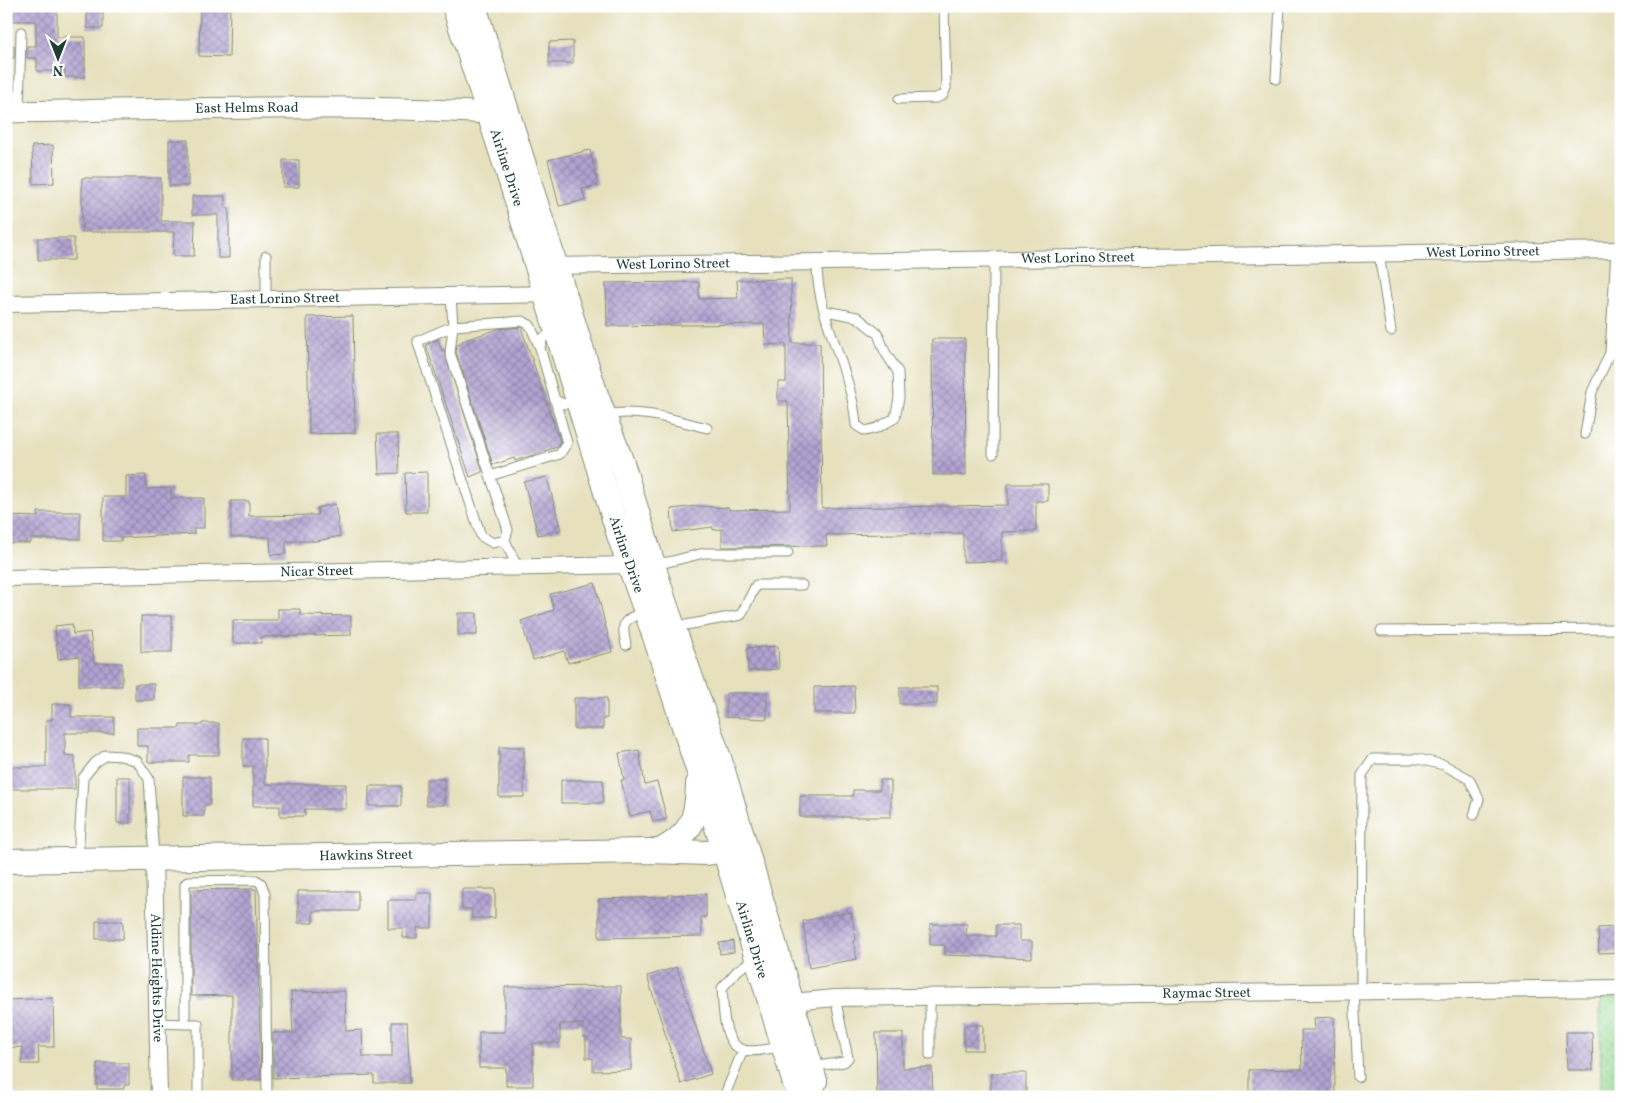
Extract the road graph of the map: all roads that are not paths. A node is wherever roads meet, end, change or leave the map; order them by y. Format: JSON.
{"nodes":[{"id":1,"x":454,"y":6,"type":"edge"},
{"id":2,"x":474,"y":6,"type":"edge"},
{"id":3,"x":944,"y":6,"type":"edge"},
{"id":4,"x":1280,"y":6,"type":"edge"},
{"id":5,"x":21,"y":32,"type":"dead end"},
{"id":6,"x":1276,"y":80,"type":"dead end"},
{"id":7,"x":899,"y":99,"type":"dead end"},
{"id":8,"x":13,"y":112,"type":"edge"},
{"id":9,"x":488,"y":113,"type":"junction"},
{"id":10,"x":1618,"y":250,"type":"edge"},
{"id":11,"x":1379,"y":254,"type":"junction"},
{"id":12,"x":266,"y":256,"type":"dead end"},
{"id":13,"x":994,"y":259,"type":"junction"},
{"id":14,"x":817,"y":262,"type":"junction"},
{"id":15,"x":545,"y":266,"type":"junction"},
{"id":16,"x":554,"y":294,"type":"junction"},
{"id":17,"x":451,"y":296,"type":"junction"},
{"id":18,"x":266,"y":300,"type":"junction"},
{"id":19,"x":6,"y":304,"type":"edge"},
{"id":20,"x":826,"y":311,"type":"junction"},
{"id":21,"x":453,"y":326,"type":"junction"},
{"id":22,"x":556,"y":331,"type":"junction"},
{"id":23,"x":1391,"y":331,"type":"dead end"},
{"id":24,"x":540,"y":348,"type":"junction"},
{"id":25,"x":566,"y":401,"type":"junction"},
{"id":26,"x":603,"y":416,"type":"junction"},
{"id":27,"x":707,"y":428,"type":"dead end"},
{"id":28,"x":1584,"y":434,"type":"dead end"},
{"id":29,"x":993,"y":454,"type":"dead end"},
{"id":30,"x":490,"y":476,"type":"junction"},
{"id":31,"x":505,"y":540,"type":"junction"},
{"id":32,"x":788,"y":553,"type":"dead end"},
{"id":33,"x":652,"y":562,"type":"junction"},
{"id":34,"x":628,"y":565,"type":"junction"},
{"id":35,"x":517,"y":567,"type":"junction"},
{"id":36,"x":6,"y":578,"type":"edge"},
{"id":37,"x":802,"y":585,"type":"dead end"},
{"id":38,"x":645,"y":611,"type":"junction"},
{"id":39,"x":674,"y":628,"type":"junction"},
{"id":40,"x":1621,"y":629,"type":"edge"},
{"id":41,"x":1381,"y":631,"type":"dead end"},
{"id":42,"x":626,"y":645,"type":"dead end"},
{"id":43,"x":698,"y":768,"type":"junction"},
{"id":44,"x":1474,"y":815,"type":"dead end"},
{"id":45,"x":735,"y":849,"type":"junction"},
{"id":46,"x":660,"y":851,"type":"junction"},
{"id":47,"x":154,"y":858,"type":"junction"},
{"id":48,"x":78,"y":860,"type":"junction"},
{"id":49,"x":6,"y":861,"type":"edge"},
{"id":50,"x":756,"y":958,"type":"junction"},
{"id":51,"x":1621,"y":988,"type":"edge"},
{"id":52,"x":1358,"y":991,"type":"junction"},
{"id":53,"x":930,"y":997,"type":"junction"},
{"id":54,"x":835,"y":998,"type":"junction"},
{"id":55,"x":792,"y":1002,"type":"junction"},
{"id":56,"x":158,"y":1023,"type":"junction"},
{"id":57,"x":184,"y":1024,"type":"junction"},
{"id":58,"x":784,"y":1047,"type":"junction"},
{"id":59,"x":743,"y":1050,"type":"junction"},
{"id":60,"x":930,"y":1055,"type":"dead end"},
{"id":61,"x":811,"y":1067,"type":"junction"},
{"id":62,"x":1358,"y":1077,"type":"dead end"},
{"id":63,"x":159,"y":1097,"type":"edge"},
{"id":64,"x":198,"y":1097,"type":"edge"},
{"id":65,"x":267,"y":1097,"type":"edge"},
{"id":66,"x":724,"y":1097,"type":"edge"},
{"id":67,"x":808,"y":1097,"type":"edge"}],
"edges":[{"from":1,"to":9,"type":"main road","name":"Airline Drive"},
{"from":2,"to":15,"type":"main road","name":"Airline Drive"},
{"from":3,"to":7,"type":"lane"},
{"from":4,"to":6,"type":"lane"},
{"from":5,"to":8,"type":"lane"},
{"from":8,"to":9,"type":"street","name":"East Helms Road"},
{"from":9,"to":15,"type":"main road","name":"Airline Drive"},
{"from":10,"to":11,"type":"street","name":"West Lorino Street"},
{"from":10,"to":28,"type":"lane"},
{"from":11,"to":13,"type":"street","name":"West Lorino Street"},
{"from":11,"to":23,"type":"lane"},
{"from":12,"to":18,"type":"lane"},
{"from":13,"to":14,"type":"street","name":"West Lorino Street"},
{"from":13,"to":29,"type":"lane"},
{"from":14,"to":15,"type":"street","name":"West Lorino Street"},
{"from":14,"to":20,"type":"lane"},
{"from":15,"to":16,"type":"main road","name":"Airline Drive"},
{"from":16,"to":17,"type":"street","name":"East Lorino Street"},
{"from":16,"to":22,"type":"main road","name":"Airline Drive"},
{"from":16,"to":26,"type":"main road","name":"Airline Drive"},
{"from":17,"to":18,"type":"street","name":"East Lorino Street"},
{"from":17,"to":21,"type":"lane"},
{"from":18,"to":19,"type":"street","name":"East Lorino Street"},
{"from":20,"to":20,"type":"lane"},
{"from":21,"to":24,"type":"lane"},
{"from":21,"to":30,"type":"lane"},
{"from":21,"to":31,"type":"lane"},
{"from":22,"to":24,"type":"lane"},
{"from":22,"to":25,"type":"main road","name":"Airline Drive"},
{"from":24,"to":25,"type":"lane"},
{"from":25,"to":30,"type":"lane"},
{"from":25,"to":34,"type":"main road","name":"Airline Drive"},
{"from":26,"to":27,"type":"lane"},
{"from":26,"to":33,"type":"main road","name":"Airline Drive"},
{"from":30,"to":31,"type":"lane"},
{"from":31,"to":35,"type":"lane"},
{"from":32,"to":33,"type":"lane"},
{"from":33,"to":39,"type":"main road","name":"Airline Drive"},
{"from":34,"to":35,"type":"street","name":"Nicar Street"},
{"from":34,"to":38,"type":"main road","name":"Airline Drive"},
{"from":35,"to":36,"type":"street","name":"Nicar Street"},
{"from":37,"to":39,"type":"lane"},
{"from":38,"to":42,"type":"lane"},
{"from":38,"to":43,"type":"main road","name":"Airline Drive"},
{"from":39,"to":45,"type":"main road","name":"Airline Drive"},
{"from":40,"to":41,"type":"lane"},
{"from":43,"to":45,"type":"main road","name":"Airline Drive"},
{"from":43,"to":46,"type":"main road"},
{"from":44,"to":52,"type":"lane"},
{"from":45,"to":46,"type":"main road","name":"Hawkins Street"},
{"from":45,"to":50,"type":"main road","name":"Airline Drive"},
{"from":45,"to":55,"type":"main road","name":"Airline Drive"},
{"from":46,"to":47,"type":"main road","name":"Hawkins Street"},
{"from":47,"to":48,"type":"main road","name":"Hawkins Street"},
{"from":47,"to":48,"type":"lane"},
{"from":47,"to":56,"type":"street","name":"Aldine Heights Drive"},
{"from":48,"to":49,"type":"main road","name":"Hawkins Street"},
{"from":50,"to":58,"type":"main road","name":"Airline Drive"},
{"from":50,"to":59,"type":"lane"},
{"from":51,"to":52,"type":"street","name":"Raymac Street"},
{"from":52,"to":53,"type":"street","name":"Raymac Street"},
{"from":52,"to":62,"type":"lane"},
{"from":53,"to":54,"type":"street","name":"Raymac Street"},
{"from":53,"to":60,"type":"lane"},
{"from":54,"to":55,"type":"street","name":"Raymac Street"},
{"from":54,"to":61,"type":"lane"},
{"from":55,"to":61,"type":"main road","name":"Airline Drive"},
{"from":56,"to":57,"type":"lane"},
{"from":56,"to":63,"type":"street","name":"Aldine Heights Drive"},
{"from":57,"to":64,"type":"lane"},
{"from":57,"to":65,"type":"lane"},
{"from":58,"to":59,"type":"lane"},
{"from":58,"to":67,"type":"main road","name":"Airline Drive"},
{"from":59,"to":66,"type":"lane"},
{"from":61,"to":67,"type":"main road","name":"Airline Drive"}]}
